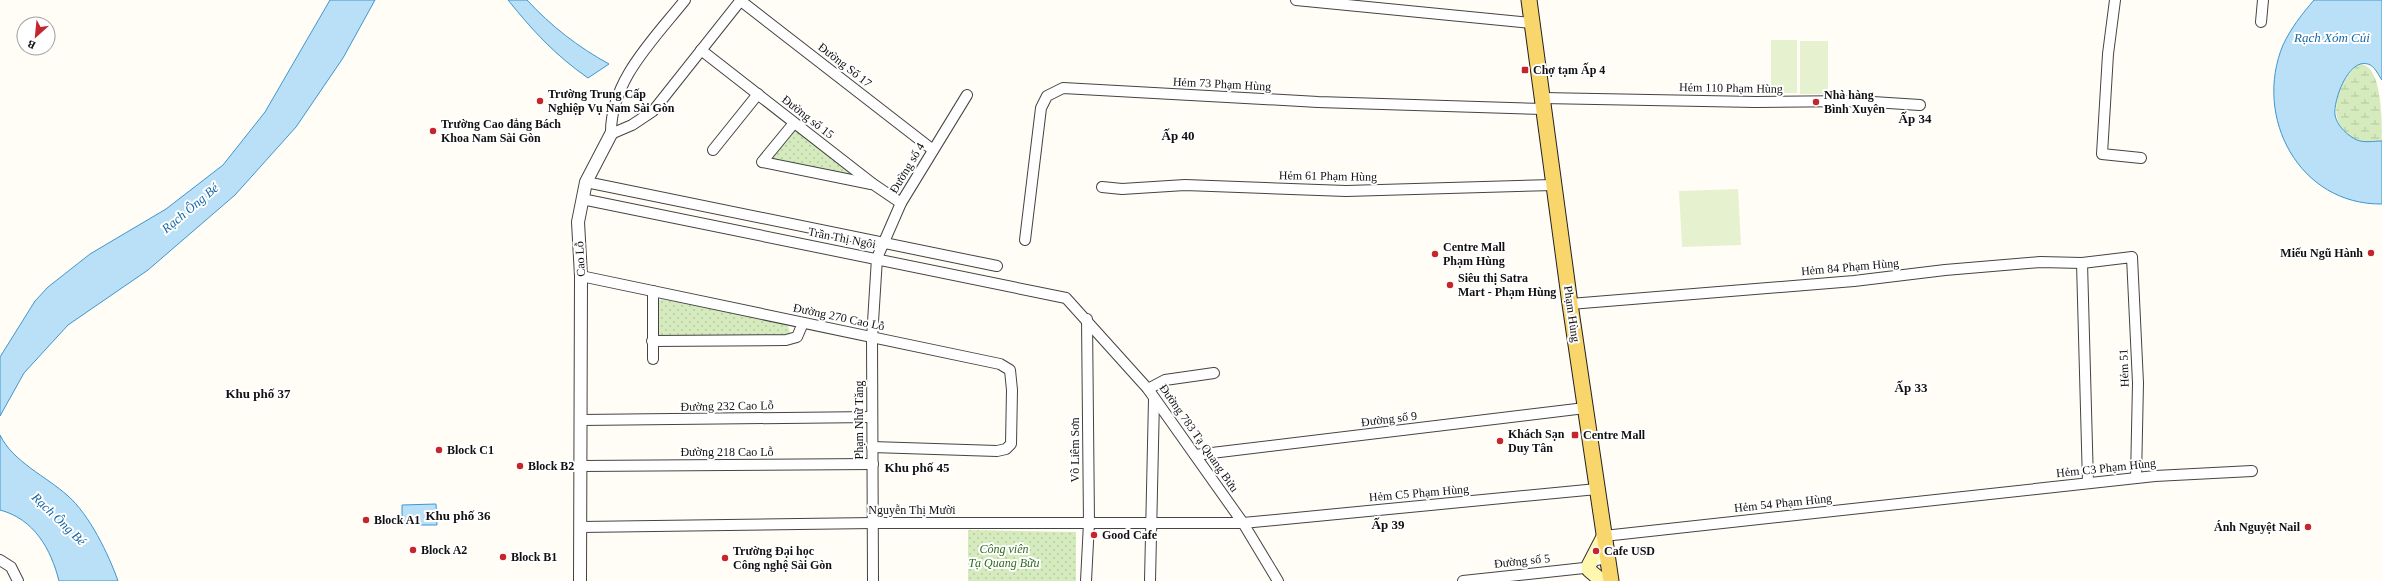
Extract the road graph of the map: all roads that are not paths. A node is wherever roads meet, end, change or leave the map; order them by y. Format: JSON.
{"nodes":[{"id":1,"x":684,"y":0,"type":"edge"},
{"id":2,"x":741,"y":0,"type":"edge"},
{"id":3,"x":1296,"y":0,"type":"edge"},
{"id":4,"x":1529,"y":0,"type":"edge"},
{"id":5,"x":2115,"y":0,"type":"edge"},
{"id":6,"x":2263,"y":0,"type":"edge"},
{"id":7,"x":2261,"y":22,"type":"dead end"},
{"id":8,"x":1532,"y":23,"type":"junction"},
{"id":9,"x":701,"y":50,"type":"junction"},
{"id":10,"x":758,"y":94,"type":"junction"},
{"id":11,"x":967,"y":95,"type":"dead end"},
{"id":12,"x":1543,"y":103,"type":"junction"},
{"id":13,"x":1920,"y":105,"type":"dead end"},
{"id":14,"x":794,"y":123,"type":"junction"},
{"id":15,"x":611,"y":134,"type":"junction"},
{"id":16,"x":713,"y":150,"type":"dead end"},
{"id":17,"x":934,"y":150,"type":"junction"},
{"id":18,"x":2141,"y":158,"type":"dead end"},
{"id":19,"x":586,"y":182,"type":"junction"},
{"id":20,"x":873,"y":184,"type":"junction"},
{"id":21,"x":1554,"y":185,"type":"junction"},
{"id":22,"x":1102,"y":187,"type":"dead end"},
{"id":23,"x":582,"y":199,"type":"junction"},
{"id":24,"x":901,"y":203,"type":"junction"},
{"id":25,"x":1025,"y":240,"type":"dead end"},
{"id":26,"x":883,"y":244,"type":"junction"},
{"id":27,"x":2132,"y":257,"type":"joint"},
{"id":28,"x":877,"y":258,"type":"junction"},
{"id":29,"x":2082,"y":263,"type":"junction"},
{"id":30,"x":997,"y":266,"type":"dead end"},
{"id":31,"x":581,"y":276,"type":"junction"},
{"id":32,"x":653,"y":291,"type":"junction"},
{"id":33,"x":1570,"y":304,"type":"junction"},
{"id":34,"x":1087,"y":319,"type":"junction"},
{"id":35,"x":804,"y":323,"type":"junction"},
{"id":36,"x":872,"y":338,"type":"junction"},
{"id":37,"x":652,"y":341,"type":"junction"},
{"id":38,"x":653,"y":359,"type":"dead end"},
{"id":39,"x":1214,"y":374,"type":"dead end"},
{"id":40,"x":1148,"y":389,"type":"junction"},
{"id":41,"x":1154,"y":399,"type":"junction"},
{"id":42,"x":1585,"y":408,"type":"junction"},
{"id":43,"x":872,"y":417,"type":"junction"},
{"id":44,"x":581,"y":420,"type":"junction"},
{"id":45,"x":872,"y":447,"type":"junction"},
{"id":46,"x":1195,"y":455,"type":"junction"},
{"id":47,"x":872,"y":464,"type":"junction"},
{"id":48,"x":581,"y":466,"type":"junction"},
{"id":49,"x":2252,"y":471,"type":"dead end"},
{"id":50,"x":2136,"y":478,"type":"junction"},
{"id":51,"x":2088,"y":483,"type":"junction"},
{"id":52,"x":1597,"y":489,"type":"junction"},
{"id":53,"x":1964,"y":496,"type":"joint"},
{"id":54,"x":1151,"y":522,"type":"junction"},
{"id":55,"x":873,"y":523,"type":"junction"},
{"id":56,"x":1089,"y":523,"type":"junction"},
{"id":57,"x":1243,"y":523,"type":"junction"},
{"id":58,"x":581,"y":527,"type":"junction"},
{"id":59,"x":1604,"y":536,"type":"junction"},
{"id":60,"x":0,"y":560,"type":"edge"},
{"id":61,"x":1587,"y":567,"type":"junction"},
{"id":62,"x":1607,"y":572,"type":"edge"},
{"id":63,"x":18,"y":581,"type":"edge"},
{"id":64,"x":580,"y":581,"type":"edge"},
{"id":65,"x":873,"y":581,"type":"edge"},
{"id":66,"x":1086,"y":581,"type":"edge"},
{"id":67,"x":1150,"y":581,"type":"edge"},
{"id":68,"x":1278,"y":581,"type":"edge"},
{"id":69,"x":1463,"y":581,"type":"edge"}],
"edges":[{"from":1,"to":15,"type":"street"},
{"from":2,"to":9,"type":"street"},
{"from":2,"to":17,"type":"street","name":"Đường Số 17"},
{"from":3,"to":8,"type":"street"},
{"from":4,"to":8,"type":"main road","name":"Phạm Hùng"},
{"from":5,"to":18,"type":"street"},
{"from":6,"to":7,"type":"street"},
{"from":8,"to":12,"type":"main road","name":"Phạm Hùng"},
{"from":9,"to":10,"type":"street","name":"Đường số 15"},
{"from":9,"to":15,"type":"street"},
{"from":10,"to":14,"type":"street","name":"Đường số 15"},
{"from":10,"to":16,"type":"street"},
{"from":11,"to":17,"type":"street","name":"Đường số 4"},
{"from":12,"to":13,"type":"street","name":"Hẻm 110 Phạm Hùng"},
{"from":12,"to":21,"type":"main road","name":"Phạm Hùng"},
{"from":12,"to":25,"type":"street","name":"Hẻm 73 Phạm Hùng"},
{"from":14,"to":20,"type":"street","name":"Đường số 15"},
{"from":14,"to":20,"type":"street"},
{"from":15,"to":19,"type":"street","name":"Cao Lỗ"},
{"from":17,"to":24,"type":"street","name":"Đường số 4"},
{"from":19,"to":23,"type":"street","name":"Cao Lỗ"},
{"from":19,"to":26,"type":"street","name":"Trần Thị Ngôi"},
{"from":20,"to":24,"type":"street","name":"Đường số 15"},
{"from":21,"to":22,"type":"street","name":"Hẻm 61 Phạm Hùng"},
{"from":21,"to":33,"type":"main road","name":"Phạm Hùng"},
{"from":23,"to":28,"type":"street","name":"Trần Thị Ngôi"},
{"from":23,"to":31,"type":"street","name":"Cao Lỗ"},
{"from":24,"to":26,"type":"street","name":"Đường số 4"},
{"from":26,"to":28,"type":"street","name":"Đường số 4"},
{"from":26,"to":30,"type":"street","name":"Trần Thị Ngôi"},
{"from":27,"to":29,"type":"street","name":"Hẻm 84 Phạm Hùng"},
{"from":27,"to":50,"type":"street","name":"Hẻm 51"},
{"from":28,"to":34,"type":"street","name":"Trần Thị Ngôi"},
{"from":28,"to":36,"type":"street","name":"Phạm Nhữ Tăng"},
{"from":29,"to":33,"type":"street","name":"Hẻm 84 Phạm Hùng"},
{"from":29,"to":51,"type":"street"},
{"from":31,"to":32,"type":"street","name":"Đường 270 Cao Lỗ"},
{"from":31,"to":44,"type":"street","name":"Cao Lỗ"},
{"from":32,"to":35,"type":"street","name":"Đường 270 Cao Lỗ"},
{"from":32,"to":37,"type":"street"},
{"from":33,"to":42,"type":"main road","name":"Phạm Hùng"},
{"from":34,"to":40,"type":"street","name":"Đường 783 Tạ Quang Bửu"},
{"from":34,"to":56,"type":"street","name":"Võ Liêm Sơn"},
{"from":35,"to":36,"type":"street","name":"Đường 270 Cao Lỗ"},
{"from":35,"to":37,"type":"street"},
{"from":36,"to":43,"type":"street","name":"Phạm Nhữ Tăng"},
{"from":36,"to":45,"type":"street","name":"Đường 270 Cao Lỗ"},
{"from":37,"to":38,"type":"street"},
{"from":39,"to":40,"type":"street"},
{"from":40,"to":41,"type":"street","name":"Đường 783 Tạ Quang Bửu"},
{"from":41,"to":46,"type":"street","name":"Đường 783 Tạ Quang Bửu"},
{"from":41,"to":54,"type":"street"},
{"from":42,"to":46,"type":"street","name":"Đường số 9"},
{"from":42,"to":52,"type":"main road","name":"Phạm Hùng"},
{"from":43,"to":44,"type":"street","name":"Đường 232 Cao Lỗ"},
{"from":43,"to":45,"type":"street","name":"Phạm Nhữ Tăng"},
{"from":44,"to":48,"type":"street","name":"Cao Lỗ"},
{"from":45,"to":47,"type":"street","name":"Phạm Nhữ Tăng"},
{"from":46,"to":57,"type":"street","name":"Đường 783 Tạ Quang Bửu"},
{"from":47,"to":48,"type":"street","name":"Đường 218 Cao Lỗ"},
{"from":47,"to":55,"type":"street","name":"Phạm Nhữ Tăng"},
{"from":48,"to":58,"type":"street","name":"Cao Lỗ"},
{"from":49,"to":50,"type":"street","name":"Hẻm C3 Phạm Hùng"},
{"from":50,"to":51,"type":"street","name":"Hẻm C3 Phạm Hùng"},
{"from":51,"to":53,"type":"street","name":"Hẻm C3 Phạm Hùng"},
{"from":52,"to":57,"type":"street","name":"Hẻm C5 Phạm Hùng"},
{"from":52,"to":59,"type":"main road","name":"Phạm Hùng"},
{"from":53,"to":59,"type":"street","name":"Hẻm 54 Phạm Hùng"},
{"from":54,"to":56,"type":"street","name":"Nguyễn Thị Mười"},
{"from":54,"to":57,"type":"street","name":"Nguyễn Thị Mười"},
{"from":54,"to":67,"type":"street"},
{"from":55,"to":56,"type":"street","name":"Nguyễn Thị Mười"},
{"from":55,"to":58,"type":"street","name":"Nguyễn Thị Mười"},
{"from":55,"to":65,"type":"street","name":"Phạm Nhữ Tăng"},
{"from":56,"to":66,"type":"street","name":"Võ Liêm Sơn"},
{"from":57,"to":68,"type":"street","name":"Đường 783 Tạ Quang Bửu"},
{"from":58,"to":64,"type":"street","name":"Cao Lỗ"},
{"from":59,"to":61,"type":"main road"},
{"from":59,"to":62,"type":"main road","name":"Phạm Hùng"},
{"from":60,"to":63,"type":"street"},
{"from":61,"to":62,"type":"main road"},
{"from":61,"to":62,"type":"street","name":"Đường số 5"},
{"from":61,"to":69,"type":"street","name":"Đường số 5"}]}
